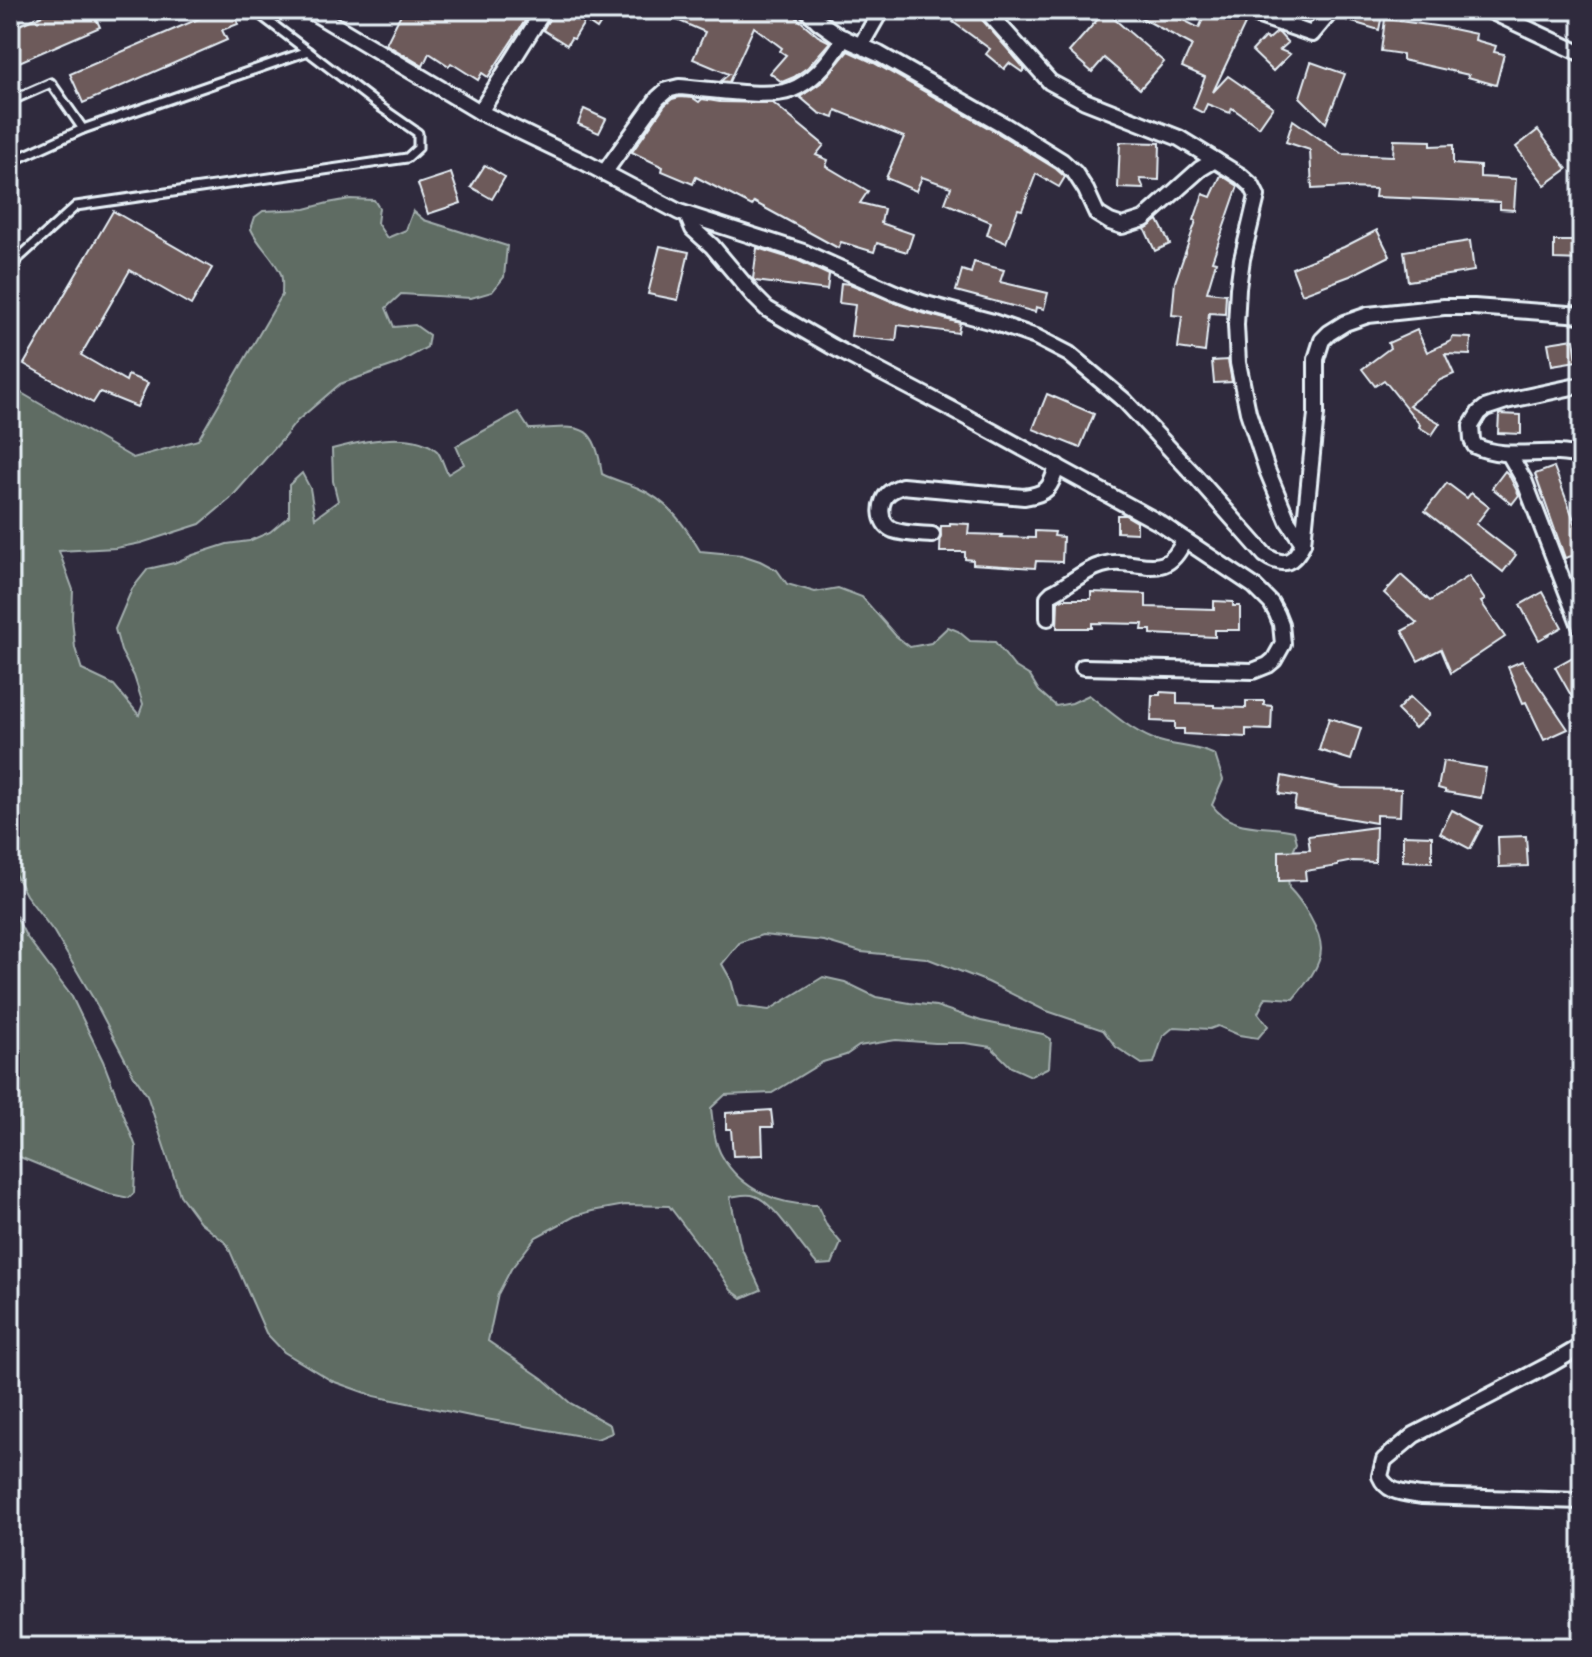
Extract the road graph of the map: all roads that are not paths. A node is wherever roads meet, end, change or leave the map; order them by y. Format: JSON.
{"nodes":[{"id":1,"x":254,"y":10,"type":"edge"},
{"id":2,"x":309,"y":10,"type":"edge"},
{"id":3,"x":544,"y":10,"type":"edge"},
{"id":4,"x":807,"y":10,"type":"edge"},
{"id":5,"x":881,"y":10,"type":"edge"},
{"id":6,"x":986,"y":10,"type":"edge"},
{"id":7,"x":1242,"y":10,"type":"edge"},
{"id":8,"x":1332,"y":10,"type":"edge"},
{"id":9,"x":1488,"y":10,"type":"edge"},
{"id":10,"x":844,"y":38,"type":"junction"},
{"id":11,"x":861,"y":45,"type":"junction"},
{"id":12,"x":308,"y":51,"type":"junction"},
{"id":13,"x":1582,"y":54,"type":"edge"},
{"id":14,"x":10,"y":101,"type":"edge"},
{"id":15,"x":480,"y":112,"type":"junction"},
{"id":16,"x":83,"y":129,"type":"junction"},
{"id":17,"x":1215,"y":160,"type":"junction"},
{"id":18,"x":10,"y":162,"type":"edge"},
{"id":19,"x":604,"y":173,"type":"junction"},
{"id":20,"x":687,"y":215,"type":"junction"},
{"id":21,"x":10,"y":266,"type":"edge"},
{"id":22,"x":1582,"y":315,"type":"edge"},
{"id":23,"x":1582,"y":385,"type":"edge"},
{"id":24,"x":1509,"y":454,"type":"junction"},
{"id":25,"x":1582,"y":457,"type":"edge"},
{"id":26,"x":1057,"y":466,"type":"junction"},
{"id":27,"x":932,"y":535,"type":"dead end"},
{"id":28,"x":1184,"y":540,"type":"junction"},
{"id":29,"x":1303,"y":543,"type":"junction"},
{"id":30,"x":1048,"y":618,"type":"dead end"},
{"id":31,"x":1582,"y":631,"type":"edge"},
{"id":32,"x":1083,"y":667,"type":"dead end"},
{"id":33,"x":1582,"y":1346,"type":"edge"},
{"id":34,"x":1582,"y":1501,"type":"edge"}],
"edges":[{"from":1,"to":12,"type":"lane"},
{"from":2,"to":15,"type":"street"},
{"from":3,"to":15,"type":"street"},
{"from":4,"to":10,"type":"street"},
{"from":5,"to":11,"type":"street"},
{"from":6,"to":17,"type":"street"},
{"from":7,"to":8,"type":"street"},
{"from":9,"to":13,"type":"street"},
{"from":10,"to":11,"type":"street"},
{"from":10,"to":19,"type":"street"},
{"from":11,"to":17,"type":"street"},
{"from":12,"to":16,"type":"lane"},
{"from":12,"to":21,"type":"lane"},
{"from":14,"to":16,"type":"lane"},
{"from":15,"to":19,"type":"street"},
{"from":16,"to":18,"type":"lane"},
{"from":17,"to":29,"type":"street"},
{"from":19,"to":20,"type":"street"},
{"from":20,"to":26,"type":"street"},
{"from":20,"to":29,"type":"street"},
{"from":22,"to":29,"type":"street"},
{"from":23,"to":24,"type":"street"},
{"from":24,"to":25,"type":"street"},
{"from":24,"to":31,"type":"street"},
{"from":26,"to":27,"type":"street"},
{"from":26,"to":28,"type":"street"},
{"from":28,"to":30,"type":"street"},
{"from":28,"to":32,"type":"street"},
{"from":33,"to":34,"type":"street"}]}
